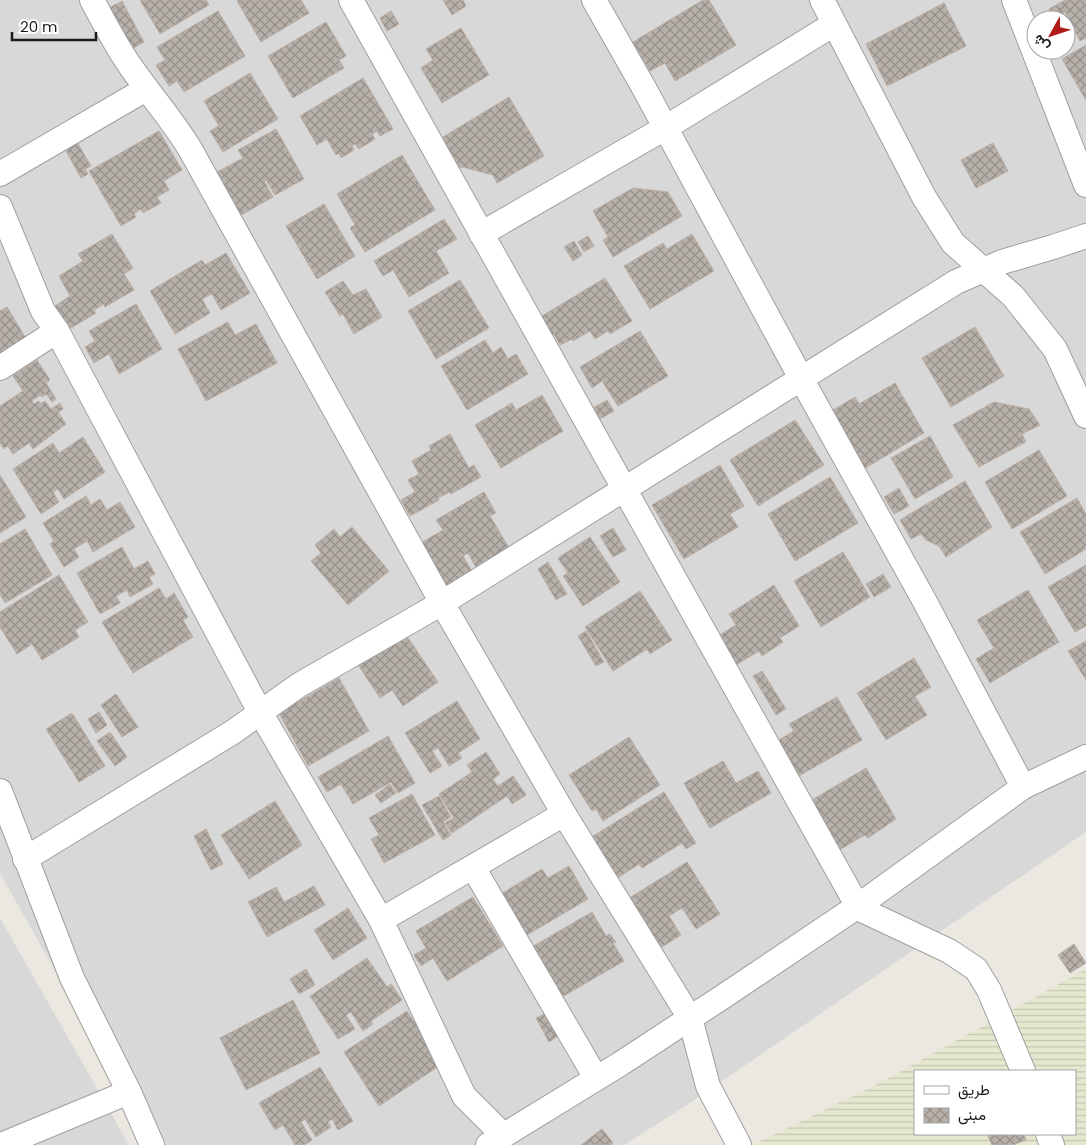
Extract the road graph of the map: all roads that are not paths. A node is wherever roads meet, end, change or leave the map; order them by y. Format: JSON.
{"nodes":[{"id":1,"x":92,"y":0,"type":"edge"},
{"id":2,"x":351,"y":0,"type":"edge"},
{"id":3,"x":594,"y":0,"type":"edge"},
{"id":4,"x":822,"y":0,"type":"edge"},
{"id":5,"x":1014,"y":0,"type":"edge"},
{"id":6,"x":834,"y":24,"type":"junction"},
{"id":7,"x":146,"y":89,"type":"junction"},
{"id":8,"x":665,"y":128,"type":"junction"},
{"id":9,"x":0,"y":174,"type":"edge"},
{"id":10,"x":1086,"y":186,"type":"edge"},
{"id":11,"x":0,"y":207,"type":"edge"},
{"id":12,"x":481,"y":234,"type":"junction"},
{"id":13,"x":1086,"y":236,"type":"edge"},
{"id":14,"x":984,"y":269,"type":"junction"},
{"id":15,"x":57,"y":332,"type":"junction"},
{"id":16,"x":0,"y":368,"type":"edge"},
{"id":17,"x":802,"y":380,"type":"junction"},
{"id":18,"x":1086,"y":416,"type":"edge"},
{"id":19,"x":624,"y":490,"type":"junction"},
{"id":20,"x":442,"y":603,"type":"junction"},
{"id":21,"x":260,"y":712,"type":"junction"},
{"id":22,"x":1086,"y":757,"type":"edge"},
{"id":23,"x":1023,"y":786,"type":"junction"},
{"id":24,"x":0,"y":791,"type":"edge"},
{"id":25,"x":564,"y":814,"type":"junction"},
{"id":26,"x":25,"y":859,"type":"junction"},
{"id":27,"x":473,"y":866,"type":"junction"},
{"id":28,"x":858,"y":906,"type":"junction"},
{"id":29,"x":381,"y":920,"type":"junction"},
{"id":30,"x":690,"y":1018,"type":"junction"},
{"id":31,"x":1023,"y":1070,"type":"edge"},
{"id":32,"x":596,"y":1078,"type":"junction"},
{"id":33,"x":129,"y":1092,"type":"junction"},
{"id":34,"x":495,"y":1140,"type":"edge"},
{"id":35,"x":1,"y":1145,"type":"edge"},
{"id":36,"x":152,"y":1145,"type":"edge"},
{"id":37,"x":739,"y":1145,"type":"edge"}],
"edges":[{"from":1,"to":7,"type":"street"},
{"from":2,"to":12,"type":"street"},
{"from":3,"to":8,"type":"street"},
{"from":4,"to":6,"type":"street"},
{"from":5,"to":10,"type":"street"},
{"from":6,"to":8,"type":"street"},
{"from":6,"to":14,"type":"street"},
{"from":7,"to":9,"type":"street"},
{"from":7,"to":20,"type":"street"},
{"from":8,"to":12,"type":"street"},
{"from":8,"to":17,"type":"street"},
{"from":11,"to":15,"type":"street"},
{"from":12,"to":19,"type":"street"},
{"from":13,"to":14,"type":"street"},
{"from":14,"to":17,"type":"street"},
{"from":14,"to":18,"type":"street"},
{"from":15,"to":16,"type":"street"},
{"from":15,"to":21,"type":"street"},
{"from":17,"to":19,"type":"street"},
{"from":17,"to":23,"type":"street"},
{"from":19,"to":20,"type":"street"},
{"from":19,"to":28,"type":"street"},
{"from":20,"to":21,"type":"street"},
{"from":20,"to":25,"type":"street"},
{"from":21,"to":26,"type":"street"},
{"from":21,"to":29,"type":"street"},
{"from":22,"to":23,"type":"street"},
{"from":23,"to":28,"type":"street"},
{"from":24,"to":26,"type":"street"},
{"from":25,"to":27,"type":"street"},
{"from":25,"to":30,"type":"street"},
{"from":26,"to":33,"type":"street"},
{"from":27,"to":29,"type":"street"},
{"from":27,"to":32,"type":"street"},
{"from":28,"to":30,"type":"street"},
{"from":28,"to":31,"type":"street"},
{"from":29,"to":34,"type":"street"},
{"from":30,"to":32,"type":"street"},
{"from":30,"to":37,"type":"street"},
{"from":32,"to":34,"type":"street"},
{"from":33,"to":35,"type":"street"},
{"from":33,"to":36,"type":"street"}]}
